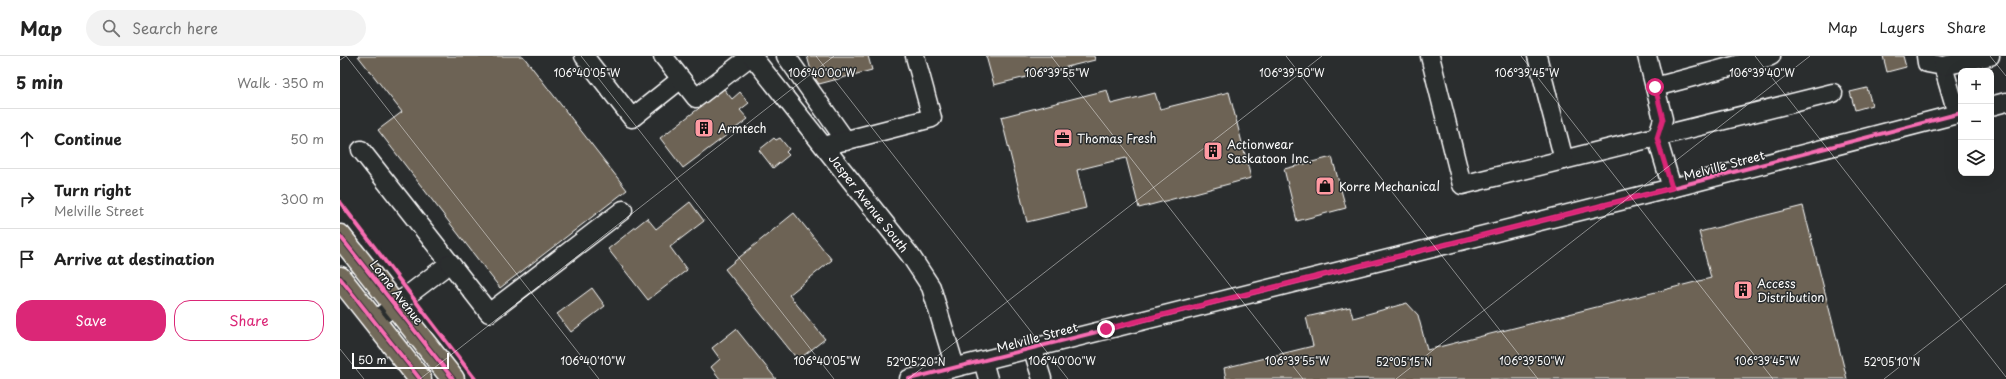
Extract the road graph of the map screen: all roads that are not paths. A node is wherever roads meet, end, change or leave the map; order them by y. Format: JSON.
{"nodes":[{"id":1,"x":584,"y":56,"type":"edge"},
{"id":2,"x":663,"y":56,"type":"edge"},
{"id":3,"x":752,"y":56,"type":"edge"},
{"id":4,"x":786,"y":56,"type":"edge"},
{"id":5,"x":915,"y":56,"type":"edge"},
{"id":6,"x":1430,"y":56,"type":"edge"},
{"id":7,"x":1537,"y":56,"type":"edge"},
{"id":8,"x":1647,"y":56,"type":"edge"},
{"id":9,"x":1771,"y":56,"type":"edge"},
{"id":10,"x":1926,"y":56,"type":"edge"},
{"id":11,"x":1990,"y":56,"type":"edge"},
{"id":12,"x":1943,"y":66,"type":"junction"},
{"id":13,"x":681,"y":79,"type":"junction"},
{"id":14,"x":1655,"y":87,"type":"junction"},
{"id":15,"x":1833,"y":93,"type":"dead end"},
{"id":16,"x":2006,"y":102,"type":"edge"},
{"id":17,"x":1994,"y":105,"type":"edge"},
{"id":18,"x":1958,"y":111,"type":"edge"},
{"id":19,"x":1958,"y":114,"type":"edge"},
{"id":20,"x":1657,"y":138,"type":"junction"},
{"id":21,"x":846,"y":141,"type":"junction"},
{"id":22,"x":824,"y":146,"type":"junction"},
{"id":23,"x":361,"y":150,"type":"dead end"},
{"id":24,"x":1564,"y":160,"type":"junction"},
{"id":25,"x":1672,"y":188,"type":"junction"},
{"id":26,"x":623,"y":210,"type":"dead end"},
{"id":27,"x":340,"y":236,"type":"edge"},
{"id":28,"x":450,"y":263,"type":"junction"},
{"id":29,"x":340,"y":278,"type":"edge"},
{"id":30,"x":394,"y":305,"type":"junction"},
{"id":31,"x":374,"y":320,"type":"junction"},
{"id":32,"x":1032,"y":347,"type":"junction"},
{"id":33,"x":983,"y":361,"type":"junction"},
{"id":34,"x":955,"y":367,"type":"junction"},
{"id":35,"x":420,"y":379,"type":"edge"},
{"id":36,"x":453,"y":379,"type":"edge"},
{"id":37,"x":909,"y":379,"type":"edge"},
{"id":38,"x":988,"y":379,"type":"edge"},
{"id":39,"x":1042,"y":379,"type":"edge"}],
"edges":[{"from":1,"to":13,"type":"street"},
{"from":2,"to":13,"type":"street"},
{"from":3,"to":13,"type":"street"},
{"from":3,"to":22,"type":"street","name":"Jasper Avenue South"},
{"from":4,"to":21,"type":"street"},
{"from":5,"to":21,"type":"street"},
{"from":6,"to":24,"type":"street"},
{"from":7,"to":24,"type":"street"},
{"from":8,"to":14,"type":"street"},
{"from":9,"to":14,"type":"street"},
{"from":10,"to":12,"type":"street"},
{"from":11,"to":12,"type":"street"},
{"from":12,"to":18,"type":"street"},
{"from":14,"to":20,"type":"street"},
{"from":15,"to":20,"type":"street"},
{"from":16,"to":17,"type":"street"},
{"from":19,"to":25,"type":"street","name":"Melville Street"},
{"from":20,"to":24,"type":"street"},
{"from":20,"to":25,"type":"street"},
{"from":21,"to":22,"type":"street"},
{"from":22,"to":34,"type":"street","name":"Jasper Avenue South"},
{"from":23,"to":28,"type":"street"},
{"from":25,"to":32,"type":"street","name":"Melville Street"},
{"from":26,"to":28,"type":"street"},
{"from":27,"to":30,"type":"main road","name":"Lorne Avenue"},
{"from":28,"to":30,"type":"street"},
{"from":29,"to":31,"type":"main road"},
{"from":30,"to":31,"type":"street"},
{"from":30,"to":36,"type":"main road","name":"Lorne Avenue"},
{"from":31,"to":35,"type":"main road"},
{"from":32,"to":33,"type":"street","name":"Melville Street"},
{"from":32,"to":39,"type":"street"},
{"from":33,"to":34,"type":"street","name":"Melville Street"},
{"from":33,"to":38,"type":"street"},
{"from":34,"to":37,"type":"street","name":"Melville Street"}]}
